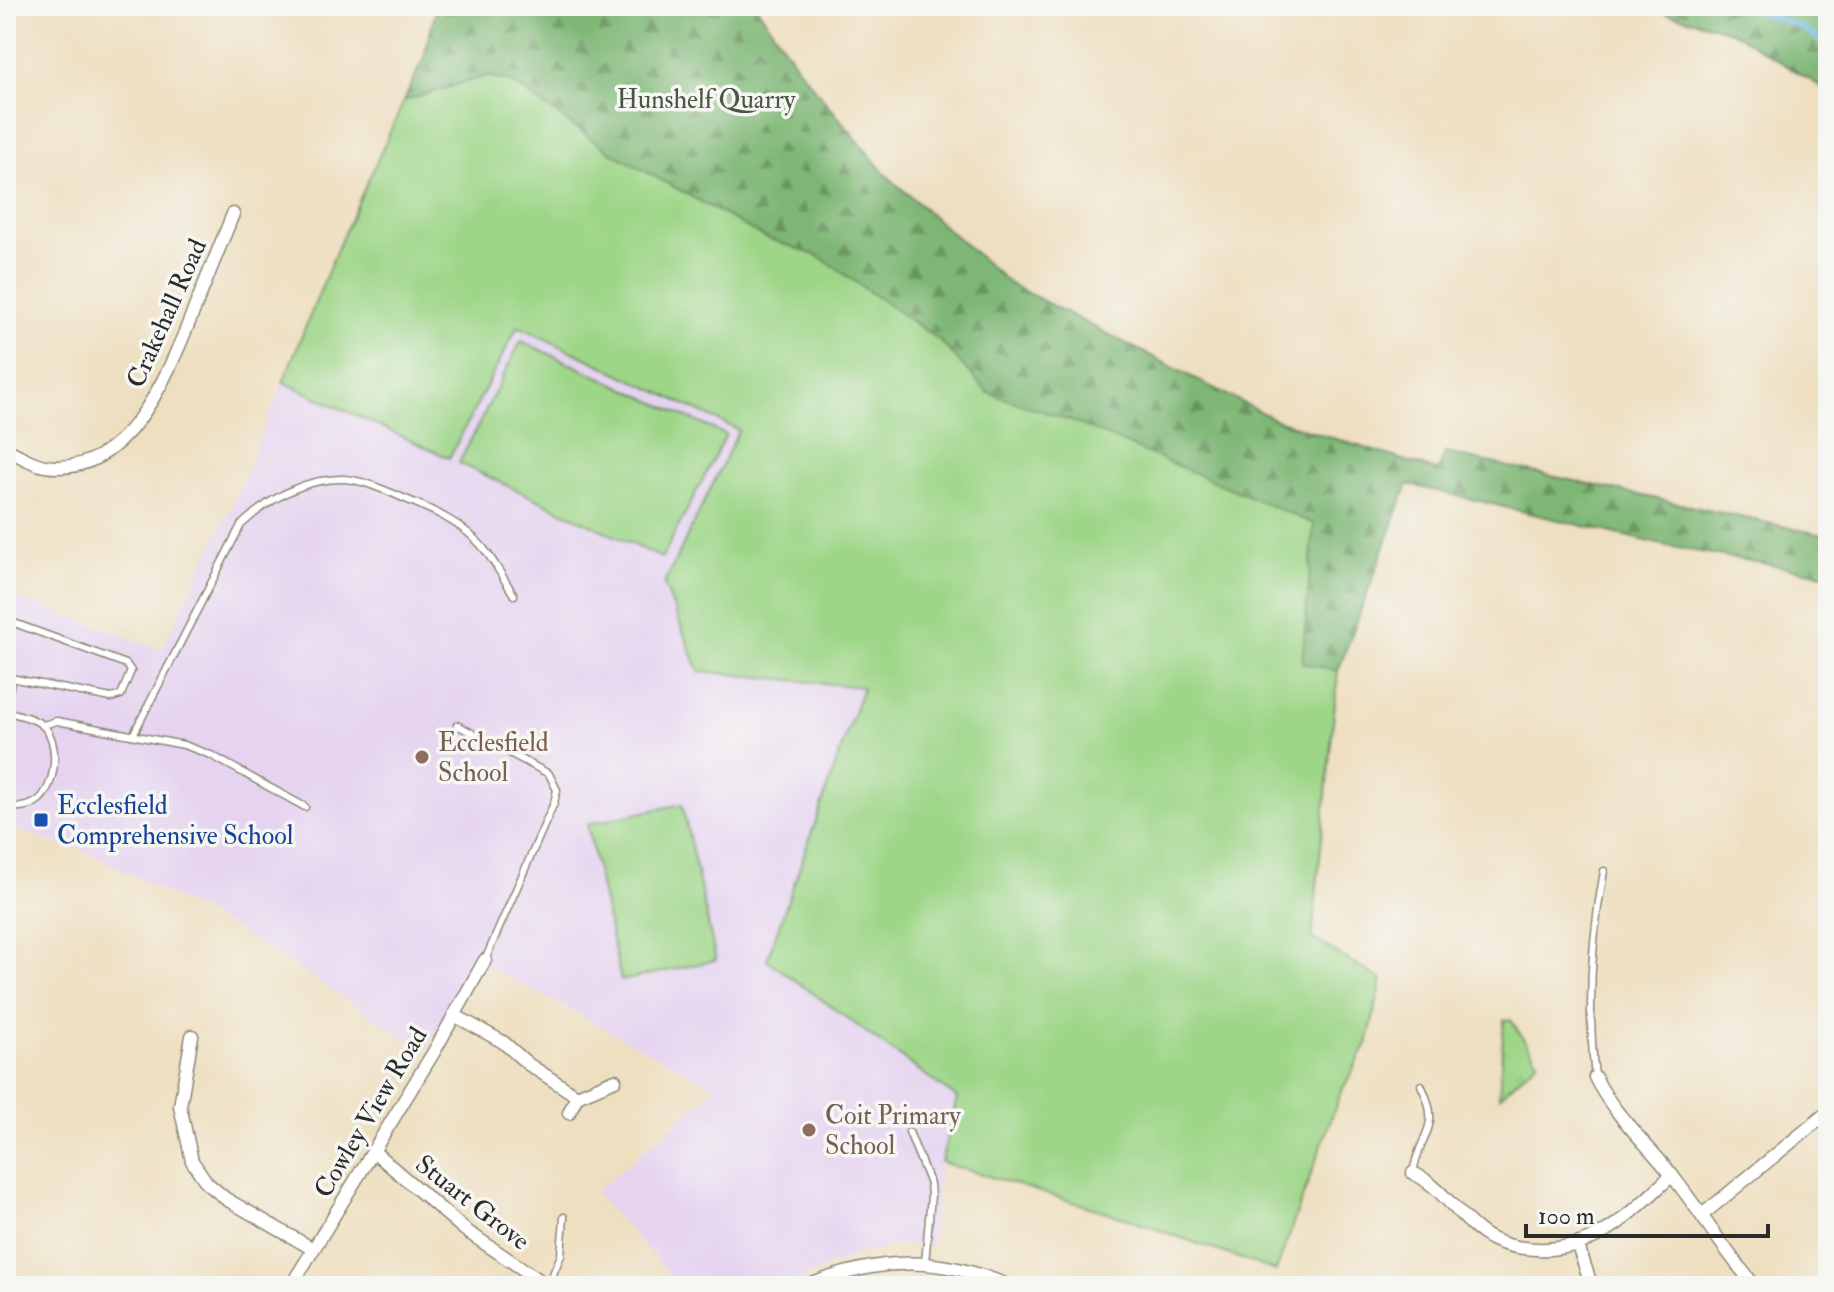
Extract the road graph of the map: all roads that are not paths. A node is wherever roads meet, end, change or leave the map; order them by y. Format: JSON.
{"nodes":[{"id":1,"x":233,"y":214,"type":"dead end"},
{"id":2,"x":6,"y":450,"type":"edge"},
{"id":3,"x":514,"y":595,"type":"dead end"},
{"id":4,"x":6,"y":620,"type":"edge"},
{"id":5,"x":9,"y":678,"type":"edge"},
{"id":6,"x":6,"y":711,"type":"edge"},
{"id":7,"x":43,"y":725,"type":"junction"},
{"id":8,"x":457,"y":725,"type":"dead end"},
{"id":9,"x":133,"y":735,"type":"junction"},
{"id":10,"x":305,"y":807,"type":"dead end"},
{"id":11,"x":6,"y":808,"type":"edge"},
{"id":12,"x":1604,"y":871,"type":"dead end"},
{"id":13,"x":485,"y":960,"type":"joint"},
{"id":14,"x":454,"y":1015,"type":"junction"},
{"id":15,"x":192,"y":1036,"type":"dead end"},
{"id":16,"x":1595,"y":1077,"type":"joint"},
{"id":17,"x":615,"y":1080,"type":"dead end"},
{"id":18,"x":1421,"y":1085,"type":"dead end"},
{"id":19,"x":577,"y":1096,"type":"junction"},
{"id":20,"x":1828,"y":1112,"type":"edge"},
{"id":21,"x":569,"y":1113,"type":"dead end"},
{"id":22,"x":909,"y":1132,"type":"dead end"},
{"id":23,"x":373,"y":1151,"type":"junction"},
{"id":24,"x":1413,"y":1173,"type":"joint"},
{"id":25,"x":1672,"y":1175,"type":"junction"},
{"id":26,"x":1702,"y":1215,"type":"junction"},
{"id":27,"x":564,"y":1217,"type":"dead end"},
{"id":28,"x":1578,"y":1246,"type":"junction"},
{"id":29,"x":313,"y":1249,"type":"junction"},
{"id":30,"x":925,"y":1263,"type":"junction"},
{"id":31,"x":1594,"y":1284,"type":"edge"},
{"id":32,"x":291,"y":1286,"type":"edge"},
{"id":33,"x":548,"y":1286,"type":"edge"},
{"id":34,"x":807,"y":1286,"type":"edge"},
{"id":35,"x":1009,"y":1286,"type":"edge"},
{"id":36,"x":1755,"y":1286,"type":"edge"}],
"edges":[{"from":1,"to":2,"type":"street","name":"Crakehall Road"},
{"from":3,"to":9,"type":"lane"},
{"from":4,"to":5,"type":"lane"},
{"from":5,"to":6,"type":"lane"},
{"from":6,"to":7,"type":"lane"},
{"from":7,"to":9,"type":"lane"},
{"from":7,"to":11,"type":"lane"},
{"from":8,"to":13,"type":"lane"},
{"from":9,"to":10,"type":"lane"},
{"from":12,"to":16,"type":"lane"},
{"from":13,"to":14,"type":"street","name":"Cowley View Road"},
{"from":14,"to":19,"type":"street"},
{"from":14,"to":23,"type":"street","name":"Cowley View Road"},
{"from":15,"to":29,"type":"street"},
{"from":16,"to":25,"type":"street"},
{"from":17,"to":19,"type":"street"},
{"from":18,"to":24,"type":"lane"},
{"from":19,"to":21,"type":"street"},
{"from":20,"to":26,"type":"street"},
{"from":22,"to":30,"type":"lane"},
{"from":23,"to":29,"type":"street","name":"Cowley View Road"},
{"from":23,"to":33,"type":"street","name":"Stuart Grove"},
{"from":24,"to":28,"type":"street"},
{"from":25,"to":26,"type":"street"},
{"from":25,"to":28,"type":"street"},
{"from":26,"to":36,"type":"street"},
{"from":27,"to":33,"type":"lane"},
{"from":28,"to":31,"type":"street"},
{"from":29,"to":32,"type":"street","name":"Cowley View Road"},
{"from":30,"to":34,"type":"street"},
{"from":30,"to":35,"type":"street"}]}
